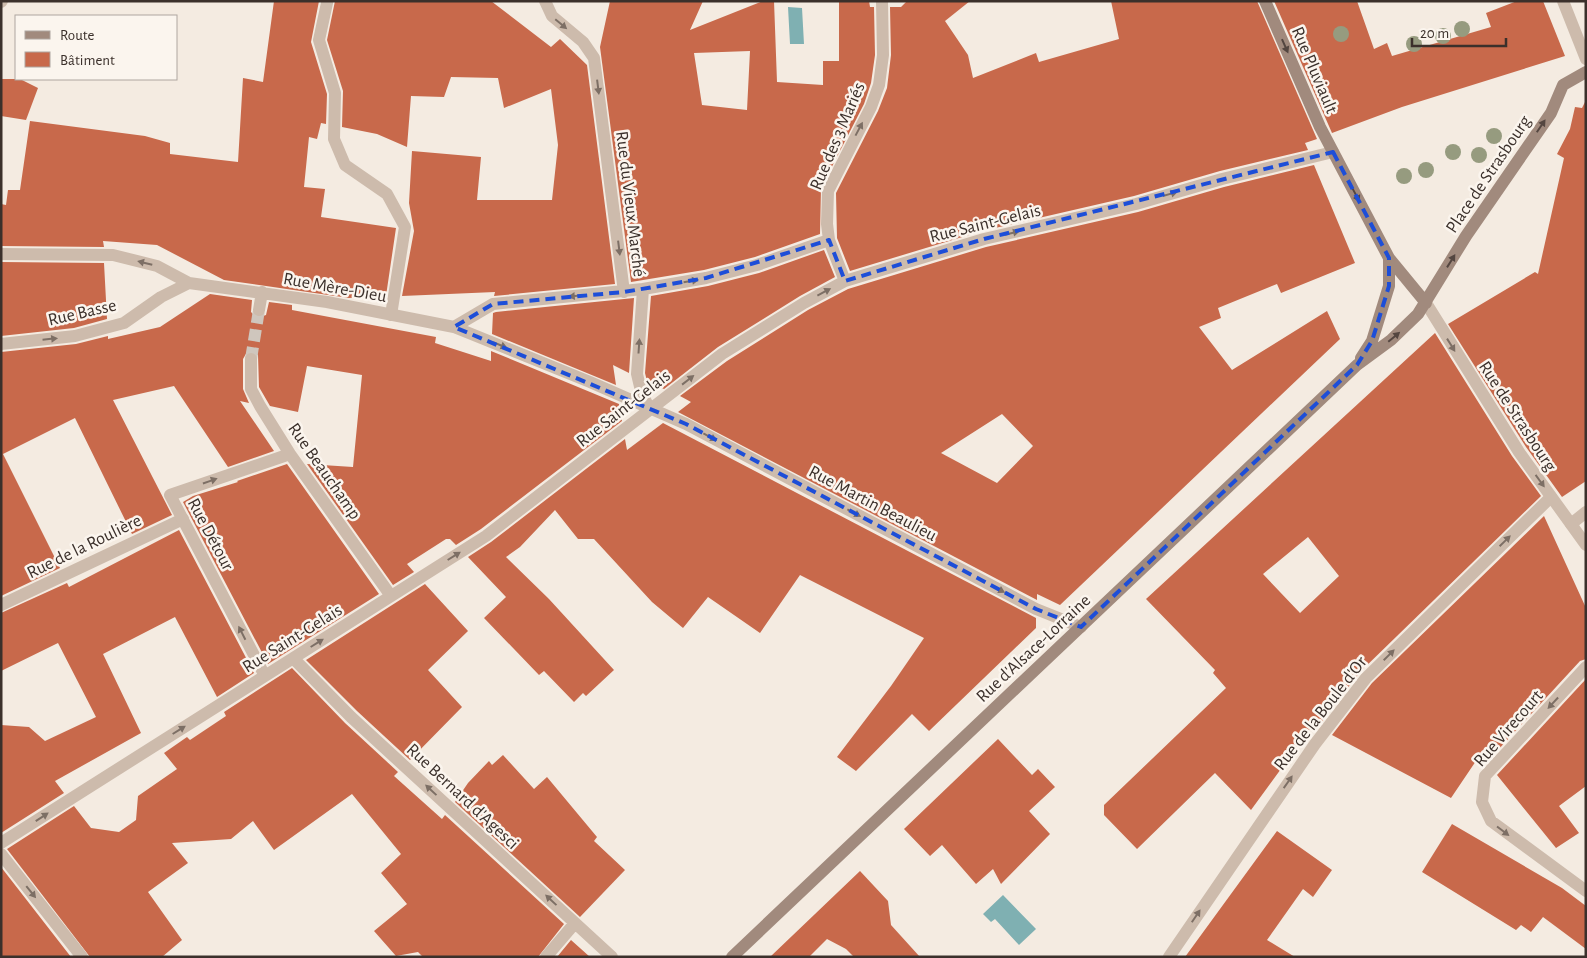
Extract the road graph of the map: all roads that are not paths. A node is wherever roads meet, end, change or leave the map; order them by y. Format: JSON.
{"nodes":[{"id":1,"x":545,"y":1,"type":"edge"},
{"id":2,"x":882,"y":1,"type":"edge"},
{"id":3,"x":1266,"y":1,"type":"edge"},
{"id":4,"x":1563,"y":1,"type":"edge"},
{"id":5,"x":326,"y":3,"type":"dead end"},
{"id":6,"x":1586,"y":58,"type":"edge"},
{"id":7,"x":1586,"y":72,"type":"edge"},
{"id":8,"x":1333,"y":152,"type":"junction"},
{"id":9,"x":829,"y":240,"type":"junction"},
{"id":10,"x":1,"y":254,"type":"edge"},
{"id":11,"x":1389,"y":258,"type":"junction"},
{"id":12,"x":845,"y":281,"type":"junction"},
{"id":13,"x":190,"y":282,"type":"junction"},
{"id":14,"x":643,"y":289,"type":"junction"},
{"id":15,"x":262,"y":292,"type":"junction"},
{"id":16,"x":624,"y":292,"type":"junction"},
{"id":17,"x":1426,"y":303,"type":"junction"},
{"id":18,"x":259,"y":310,"type":"tunnel mouth"},
{"id":19,"x":391,"y":315,"type":"junction"},
{"id":20,"x":454,"y":327,"type":"junction"},
{"id":21,"x":1,"y":344,"type":"edge"},
{"id":22,"x":251,"y":359,"type":"tunnel mouth"},
{"id":23,"x":1357,"y":365,"type":"junction"},
{"id":24,"x":650,"y":410,"type":"junction"},
{"id":25,"x":290,"y":454,"type":"junction"},
{"id":26,"x":1551,"y":497,"type":"junction"},
{"id":27,"x":1586,"y":512,"type":"edge"},
{"id":28,"x":183,"y":518,"type":"junction"},
{"id":29,"x":1571,"y":524,"type":"junction"},
{"id":30,"x":1586,"y":545,"type":"edge"},
{"id":31,"x":391,"y":596,"type":"junction"},
{"id":32,"x":1,"y":605,"type":"edge"},
{"id":33,"x":1081,"y":627,"type":"junction"},
{"id":34,"x":293,"y":658,"type":"junction"},
{"id":35,"x":1586,"y":667,"type":"edge"},
{"id":36,"x":265,"y":676,"type":"junction"},
{"id":37,"x":1,"y":843,"type":"edge"},
{"id":38,"x":1,"y":854,"type":"edge"},
{"id":39,"x":1586,"y":892,"type":"edge"},
{"id":40,"x":576,"y":923,"type":"junction"},
{"id":41,"x":82,"y":957,"type":"edge"},
{"id":42,"x":546,"y":957,"type":"edge"},
{"id":43,"x":612,"y":957,"type":"edge"},
{"id":44,"x":732,"y":957,"type":"edge"},
{"id":45,"x":1169,"y":957,"type":"edge"}],
"edges":[{"from":1,"to":16,"type":"street","name":"Rue du Vieux Marché","one_way":true},
{"from":9,"to":2,"type":"street","name":"Rue des 3 Mariés","one_way":true},
{"from":3,"to":8,"type":"main road","name":"Rue Pluviault","one_way":true},
{"from":4,"to":6,"type":"street"},
{"from":5,"to":19,"type":"street"},
{"from":17,"to":7,"type":"main road","name":"Place de Strasbourg","one_way":true},
{"from":8,"to":11,"type":"main road","one_way":true},
{"from":12,"to":8,"type":"street","name":"Rue Saint-Gelais","one_way":true},
{"from":9,"to":12,"type":"street","name":"Rue des 3 Mariés"},
{"from":14,"to":9,"type":"street","one_way":true},
{"from":13,"to":10,"type":"street","name":"Rue Mère-Dieu","one_way":true},
{"from":11,"to":17,"type":"main road"},
{"from":11,"to":23,"type":"main road"},
{"from":24,"to":12,"type":"street","name":"Rue Saint-Gelais","one_way":true},
{"from":13,"to":15,"type":"street","name":"Rue Mère-Dieu"},
{"from":21,"to":13,"type":"street","name":"Rue Basse","one_way":true},
{"from":14,"to":16,"type":"street","name":"Rue du Vieux Marché"},
{"from":24,"to":14,"type":"street","name":"Rue du Vieux Marché","one_way":true},
{"from":15,"to":18,"type":"street"},
{"from":15,"to":19,"type":"street","name":"Rue Mère-Dieu"},
{"from":16,"to":20,"type":"street","one_way":true},
{"from":23,"to":17,"type":"main road","name":"Place de Strasbourg","one_way":true},
{"from":17,"to":26,"type":"street","name":"Rue de Strasbourg","one_way":true},
{"from":19,"to":20,"type":"street","name":"Rue Mère-Dieu"},
{"from":20,"to":24,"type":"street","name":"Rue Mère-Dieu","one_way":true},
{"from":22,"to":25,"type":"street","name":"Rue Beauchamp"},
{"from":23,"to":33,"type":"main road","name":"Rue d'Alsace-Lorraine"},
{"from":31,"to":24,"type":"street","name":"Rue Saint-Gelais","one_way":true},
{"from":24,"to":33,"type":"street","name":"Rue Martin Beaulieu","one_way":true},
{"from":28,"to":25,"type":"street","name":"Rue Détour","one_way":true},
{"from":25,"to":31,"type":"street","name":"Rue Beauchamp"},
{"from":26,"to":29,"type":"street","name":"Rue de Strasbourg"},
{"from":45,"to":26,"type":"street","name":"Rue de la Boule d'Or","one_way":true},
{"from":27,"to":29,"type":"street"},
{"from":28,"to":32,"type":"street","name":"Rue de la Roulière"},
{"from":36,"to":28,"type":"street","name":"Rue Détour","one_way":true},
{"from":29,"to":30,"type":"street","name":"Rue de Strasbourg"},
{"from":34,"to":31,"type":"street","name":"Rue Saint-Gelais","one_way":true},
{"from":33,"to":44,"type":"main road","name":"Rue d'Alsace-Lorraine"},
{"from":34,"to":36,"type":"street","name":"Rue Saint-Gelais"},
{"from":40,"to":34,"type":"street","name":"Rue Bernard d'Agesci","one_way":true},
{"from":35,"to":39,"type":"street","name":"Rue Virecourt","one_way":true},
{"from":37,"to":36,"type":"street","name":"Rue Saint-Gelais","one_way":true},
{"from":38,"to":41,"type":"street","one_way":true},
{"from":40,"to":42,"type":"street"},
{"from":40,"to":43,"type":"street","name":"Rue Bernard d'Agesci"}]}
